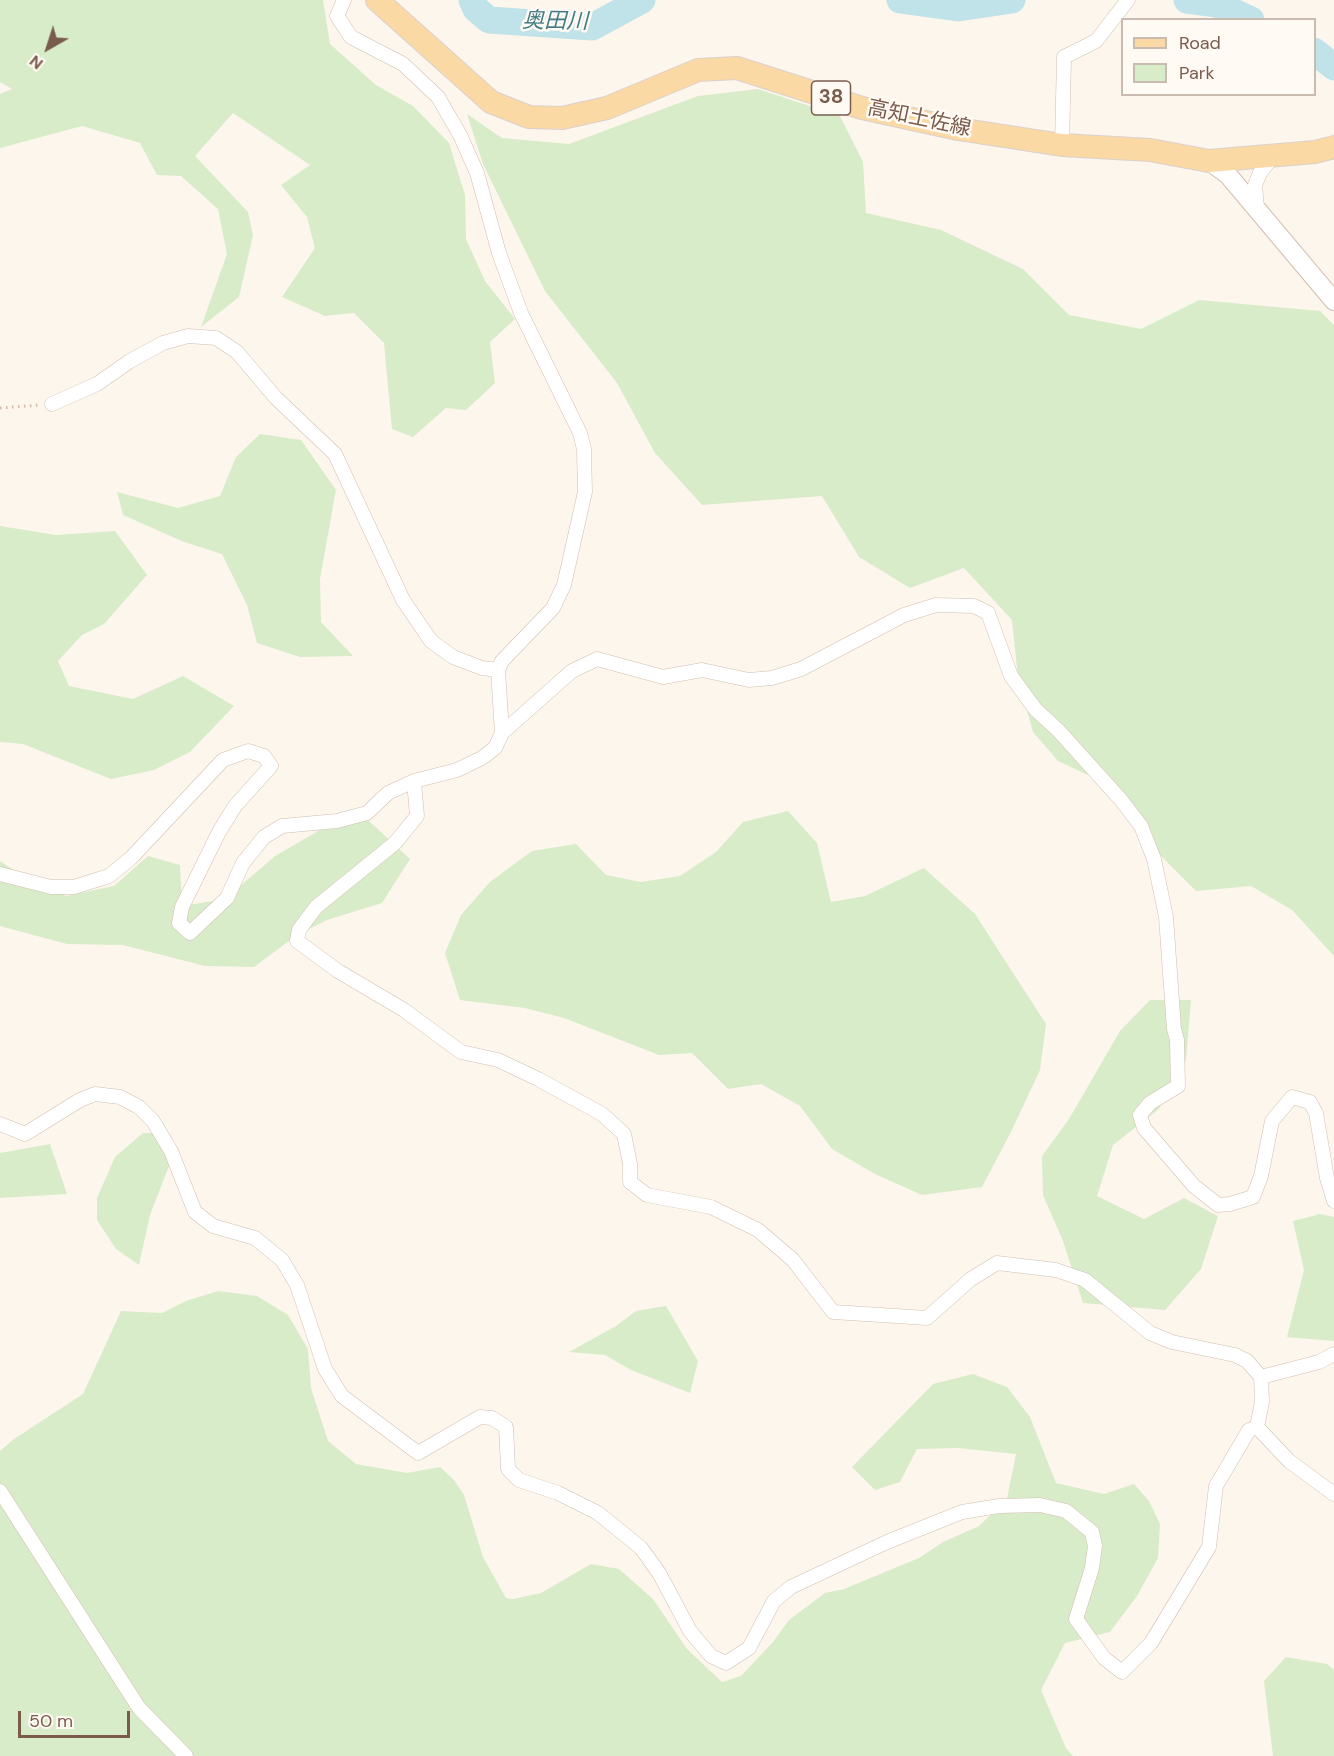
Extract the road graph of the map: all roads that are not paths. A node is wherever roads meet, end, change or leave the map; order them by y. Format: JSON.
{"nodes":[{"id":1,"x":344,"y":0,"type":"edge"},
{"id":2,"x":377,"y":0,"type":"edge"},
{"id":3,"x":1125,"y":4,"type":"edge"},
{"id":4,"x":1062,"y":145,"type":"junction"},
{"id":5,"x":1334,"y":147,"type":"edge"},
{"id":6,"x":1274,"y":155,"type":"junction"},
{"id":7,"x":1209,"y":161,"type":"junction"},
{"id":8,"x":1257,"y":209,"type":"junction"},
{"id":9,"x":1334,"y":301,"type":"edge"},
{"id":10,"x":52,"y":404,"type":"road end"},
{"id":11,"x":498,"y":670,"type":"junction"},
{"id":12,"x":502,"y":733,"type":"junction"},
{"id":13,"x":414,"y":781,"type":"junction"},
{"id":14,"x":0,"y":874,"type":"edge"},
{"id":15,"x":0,"y":1124,"type":"edge"},
{"id":16,"x":1334,"y":1201,"type":"edge"},
{"id":17,"x":1334,"y":1354,"type":"edge"},
{"id":18,"x":1261,"y":1377,"type":"junction"},
{"id":19,"x":1257,"y":1427,"type":"junction"},
{"id":20,"x":0,"y":1491,"type":"edge"},
{"id":21,"x":1334,"y":1494,"type":"edge"},
{"id":22,"x":186,"y":1756,"type":"edge"}],
"edges":[{"from":1,"to":11,"type":"street"},
{"from":2,"to":4,"type":"main road","name":"高知土佐線","number":"38"},
{"from":3,"to":4,"type":"street"},
{"from":4,"to":7,"type":"main road","name":"高知土佐線","number":"38"},
{"from":5,"to":6,"type":"main road","name":"高知土佐線","number":"38"},
{"from":6,"to":7,"type":"main road","name":"高知土佐線","number":"38"},
{"from":6,"to":8,"type":"street"},
{"from":7,"to":8,"type":"street"},
{"from":8,"to":9,"type":"street"},
{"from":10,"to":11,"type":"street"},
{"from":11,"to":12,"type":"street"},
{"from":12,"to":13,"type":"street"},
{"from":12,"to":16,"type":"street"},
{"from":13,"to":14,"type":"street"},
{"from":13,"to":18,"type":"street"},
{"from":15,"to":19,"type":"street"},
{"from":17,"to":18,"type":"street"},
{"from":18,"to":19,"type":"street"},
{"from":19,"to":21,"type":"street"},
{"from":20,"to":22,"type":"street"}]}
